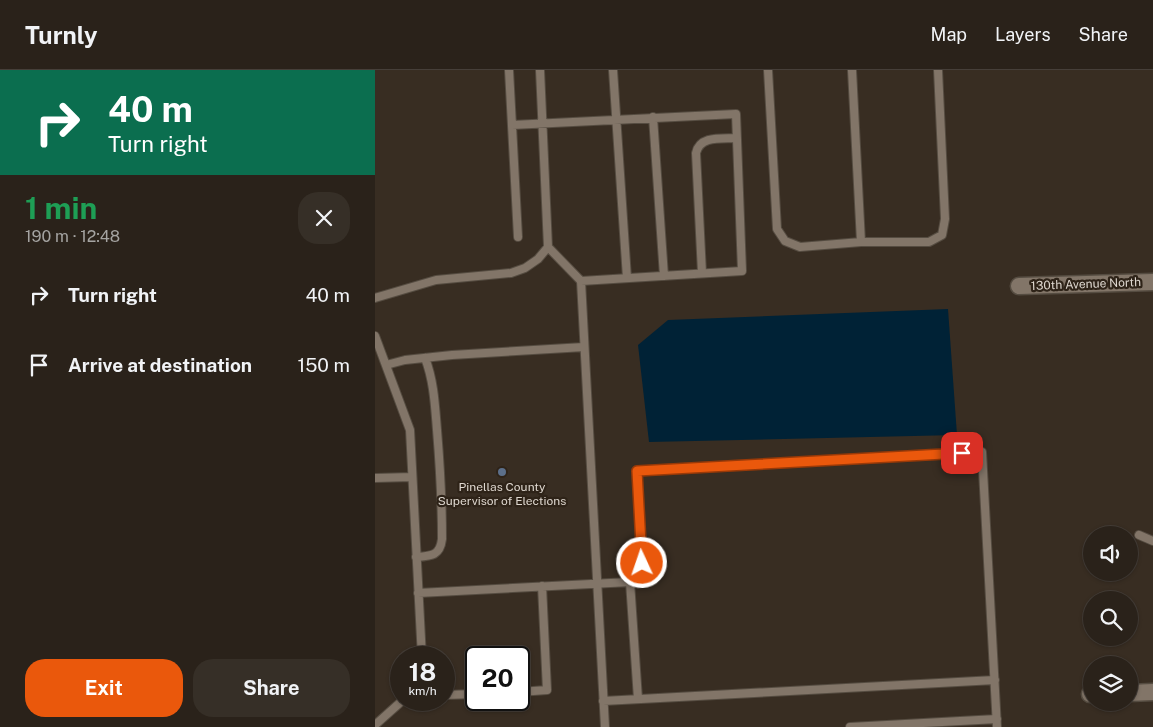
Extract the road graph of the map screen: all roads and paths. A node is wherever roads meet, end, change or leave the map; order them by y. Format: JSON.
{"nodes":[{"id":1,"x":509,"y":70,"type":"edge"},
{"id":2,"x":540,"y":70,"type":"edge"},
{"id":3,"x":613,"y":70,"type":"edge"},
{"id":4,"x":768,"y":70,"type":"edge"},
{"id":5,"x":852,"y":70,"type":"edge"},
{"id":6,"x":938,"y":70,"type":"edge"},
{"id":7,"x":653,"y":118,"type":"junction"},
{"id":8,"x":616,"y":119,"type":"junction"},
{"id":9,"x":542,"y":123,"type":"junction"},
{"id":10,"x":512,"y":125,"type":"junction"},
{"id":11,"x":737,"y":138,"type":"junction"},
{"id":12,"x":518,"y":237,"type":"dead end"},
{"id":13,"x":861,"y":242,"type":"junction"},
{"id":14,"x":548,"y":247,"type":"junction"},
{"id":15,"x":701,"y":273,"type":"junction"},
{"id":16,"x":664,"y":276,"type":"junction"},
{"id":17,"x":627,"y":278,"type":"junction"},
{"id":18,"x":581,"y":281,"type":"junction"},
{"id":19,"x":1153,"y":282,"type":"edge"},
{"id":20,"x":1019,"y":286,"type":"dead end"},
{"id":21,"x":375,"y":298,"type":"edge"},
{"id":22,"x":375,"y":336,"type":"edge"},
{"id":23,"x":585,"y":347,"type":"junction"},
{"id":24,"x":425,"y":358,"type":"junction"},
{"id":25,"x":385,"y":361,"type":"junction"},
{"id":26,"x":375,"y":362,"type":"edge"},
{"id":27,"x":413,"y":477,"type":"junction"},
{"id":28,"x":375,"y":478,"type":"edge"},
{"id":29,"x":1139,"y":535,"type":"dead end"},
{"id":30,"x":1153,"y":542,"type":"edge"},
{"id":31,"x":416,"y":557,"type":"junction"},
{"id":32,"x":630,"y":582,"type":"junction"},
{"id":33,"x":597,"y":584,"type":"junction"},
{"id":34,"x":542,"y":586,"type":"junction"},
{"id":35,"x":418,"y":593,"type":"junction"},
{"id":36,"x":420,"y":646,"type":"edge"},
{"id":37,"x":995,"y":680,"type":"junction"},
{"id":38,"x":530,"y":691,"type":"edge"},
{"id":39,"x":1153,"y":692,"type":"edge"},
{"id":40,"x":1138,"y":693,"type":"edge"},
{"id":41,"x":639,"y":699,"type":"junction"},
{"id":42,"x":603,"y":701,"type":"junction"},
{"id":43,"x":390,"y":711,"type":"edge"},
{"id":44,"x":997,"y":723,"type":"edge"},
{"id":45,"x":375,"y":724,"type":"edge"},
{"id":46,"x":956,"y":724,"type":"edge"},
{"id":47,"x":605,"y":727,"type":"edge"},
{"id":48,"x":851,"y":727,"type":"edge"}],
"edges":[{"from":1,"to":10,"type":"lane"},
{"from":2,"to":9,"type":"lane"},
{"from":3,"to":8,"type":"lane"},
{"from":4,"to":13,"type":"lane"},
{"from":5,"to":13,"type":"lane"},
{"from":6,"to":13,"type":"lane"},
{"from":7,"to":8,"type":"lane"},
{"from":7,"to":11,"type":"lane"},
{"from":7,"to":16,"type":"lane"},
{"from":8,"to":9,"type":"lane"},
{"from":8,"to":17,"type":"lane"},
{"from":9,"to":10,"type":"lane"},
{"from":9,"to":14,"type":"lane"},
{"from":10,"to":12,"type":"lane"},
{"from":11,"to":15,"type":"lane"},
{"from":11,"to":15,"type":"lane"},
{"from":14,"to":18,"type":"lane"},
{"from":14,"to":21,"type":"lane"},
{"from":15,"to":16,"type":"lane"},
{"from":16,"to":17,"type":"lane"},
{"from":17,"to":18,"type":"lane"},
{"from":18,"to":23,"type":"lane"},
{"from":19,"to":20,"type":"street","name":"130th Avenue North"},
{"from":22,"to":25,"type":"lane"},
{"from":23,"to":24,"type":"lane"},
{"from":23,"to":33,"type":"lane"},
{"from":24,"to":25,"type":"lane"},
{"from":24,"to":31,"type":"lane"},
{"from":25,"to":26,"type":"lane"},
{"from":25,"to":27,"type":"lane"},
{"from":27,"to":28,"type":"lane"},
{"from":27,"to":31,"type":"lane"},
{"from":29,"to":30,"type":"lane"},
{"from":31,"to":35,"type":"lane"},
{"from":32,"to":33,"type":"lane"},
{"from":32,"to":37,"type":"lane"},
{"from":32,"to":41,"type":"lane"},
{"from":33,"to":34,"type":"lane"},
{"from":33,"to":42,"type":"lane"},
{"from":34,"to":35,"type":"lane"},
{"from":34,"to":38,"type":"lane"},
{"from":35,"to":36,"type":"lane"},
{"from":37,"to":41,"type":"lane"},
{"from":37,"to":44,"type":"lane"},
{"from":39,"to":40,"type":"street"},
{"from":41,"to":42,"type":"lane"},
{"from":42,"to":47,"type":"lane"},
{"from":43,"to":45,"type":"lane"},
{"from":44,"to":46,"type":"lane"},
{"from":46,"to":48,"type":"lane"}]}
